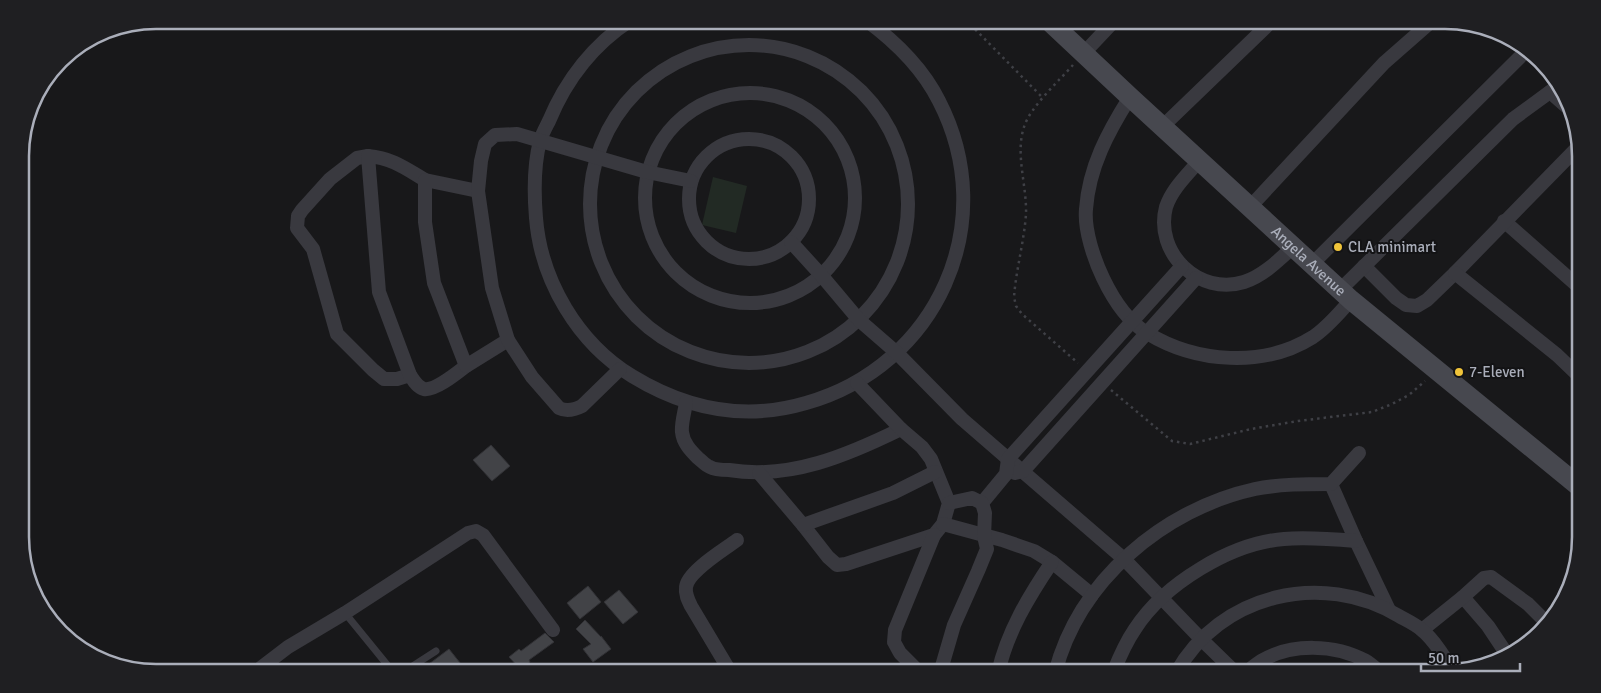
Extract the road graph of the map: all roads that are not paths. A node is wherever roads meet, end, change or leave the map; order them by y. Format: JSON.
{"nodes":[{"id":1,"x":619,"y":29,"type":"edge"},
{"id":2,"x":879,"y":29,"type":"edge"},
{"id":3,"x":1057,"y":29,"type":"edge"},
{"id":4,"x":1106,"y":29,"type":"edge"},
{"id":5,"x":1264,"y":29,"type":"edge"},
{"id":6,"x":1423,"y":29,"type":"edge"},
{"id":7,"x":1082,"y":54,"type":"junction"},
{"id":8,"x":1522,"y":55,"type":"edge"},
{"id":9,"x":1554,"y":89,"type":"edge"},
{"id":10,"x":1130,"y":98,"type":"junction"},
{"id":11,"x":1162,"y":127,"type":"junction"},
{"id":12,"x":540,"y":141,"type":"junction"},
{"id":13,"x":1572,"y":153,"type":"edge"},
{"id":14,"x":368,"y":156,"type":"junction"},
{"id":15,"x":596,"y":158,"type":"junction"},
{"id":16,"x":1199,"y":161,"type":"junction"},
{"id":17,"x":647,"y":172,"type":"junction"},
{"id":18,"x":425,"y":180,"type":"junction"},
{"id":19,"x":692,"y":181,"type":"junction"},
{"id":20,"x":478,"y":191,"type":"junction"},
{"id":21,"x":1250,"y":207,"type":"junction"},
{"id":22,"x":1504,"y":221,"type":"junction"},
{"id":23,"x":791,"y":242,"type":"junction"},
{"id":24,"x":1293,"y":247,"type":"junction"},
{"id":25,"x":1312,"y":264,"type":"junction"},
{"id":26,"x":1182,"y":266,"type":"junction"},
{"id":27,"x":1364,"y":266,"type":"junction"},
{"id":28,"x":1454,"y":273,"type":"junction"},
{"id":29,"x":822,"y":276,"type":"junction"},
{"id":30,"x":1196,"y":278,"type":"junction"},
{"id":31,"x":1572,"y":281,"type":"edge"},
{"id":32,"x":1346,"y":295,"type":"junction"},
{"id":33,"x":859,"y":320,"type":"junction"},
{"id":34,"x":1132,"y":320,"type":"junction"},
{"id":35,"x":1146,"y":333,"type":"junction"},
{"id":36,"x":508,"y":340,"type":"junction"},
{"id":37,"x":897,"y":353,"type":"junction"},
{"id":38,"x":466,"y":366,"type":"junction"},
{"id":39,"x":620,"y":369,"type":"junction"},
{"id":40,"x":1572,"y":370,"type":"edge"},
{"id":41,"x":410,"y":375,"type":"junction"},
{"id":42,"x":857,"y":383,"type":"junction"},
{"id":43,"x":686,"y":402,"type":"junction"},
{"id":44,"x":901,"y":429,"type":"junction"},
{"id":45,"x":1359,"y":453,"type":"dead end"},
{"id":46,"x":1008,"y":459,"type":"junction"},
{"id":47,"x":1022,"y":471,"type":"junction"},
{"id":48,"x":935,"y":472,"type":"junction"},
{"id":49,"x":759,"y":473,"type":"junction"},
{"id":50,"x":1006,"y":474,"type":"junction"},
{"id":51,"x":1572,"y":481,"type":"edge"},
{"id":52,"x":1331,"y":484,"type":"junction"},
{"id":53,"x":949,"y":503,"type":"junction"},
{"id":54,"x":982,"y":503,"type":"junction"},
{"id":55,"x":943,"y":524,"type":"junction"},
{"id":56,"x":803,"y":525,"type":"junction"},
{"id":57,"x":934,"y":535,"type":"junction"},
{"id":58,"x":984,"y":536,"type":"junction"},
{"id":59,"x":737,"y":540,"type":"dead end"},
{"id":60,"x":1356,"y":541,"type":"junction"},
{"id":61,"x":1124,"y":559,"type":"junction"},
{"id":62,"x":1052,"y":562,"type":"junction"},
{"id":63,"x":1092,"y":595,"type":"junction"},
{"id":64,"x":1463,"y":597,"type":"junction"},
{"id":65,"x":1162,"y":598,"type":"junction"},
{"id":66,"x":1389,"y":610,"type":"junction"},
{"id":67,"x":345,"y":613,"type":"junction"},
{"id":68,"x":1543,"y":619,"type":"edge"},
{"id":69,"x":553,"y":630,"type":"dead end"},
{"id":70,"x":1422,"y":630,"type":"junction"},
{"id":71,"x":1201,"y":639,"type":"junction"},
{"id":72,"x":1504,"y":650,"type":"edge"},
{"id":73,"x":436,"y":651,"type":"dead end"},
{"id":74,"x":265,"y":664,"type":"edge"},
{"id":75,"x":387,"y":664,"type":"edge"},
{"id":76,"x":415,"y":664,"type":"edge"},
{"id":77,"x":726,"y":664,"type":"edge"},
{"id":78,"x":911,"y":664,"type":"edge"},
{"id":79,"x":943,"y":664,"type":"edge"},
{"id":80,"x":1001,"y":664,"type":"edge"},
{"id":81,"x":1058,"y":664,"type":"edge"},
{"id":82,"x":1116,"y":664,"type":"edge"},
{"id":83,"x":1180,"y":664,"type":"edge"},
{"id":84,"x":1227,"y":664,"type":"edge"},
{"id":85,"x":1258,"y":664,"type":"edge"},
{"id":86,"x":1370,"y":664,"type":"edge"},
{"id":87,"x":1449,"y":664,"type":"edge"}],
"edges":[{"from":1,"to":12,"type":"street"},
{"from":2,"to":37,"type":"street"},
{"from":3,"to":7,"type":"main road","name":"Angela Avenue"},
{"from":4,"to":7,"type":"street"},
{"from":5,"to":11,"type":"street"},
{"from":6,"to":21,"type":"street"},
{"from":7,"to":10,"type":"main road","name":"Angela Avenue"},
{"from":8,"to":25,"type":"street"},
{"from":9,"to":27,"type":"street"},
{"from":10,"to":11,"type":"main road","name":"Angela Avenue"},
{"from":10,"to":34,"type":"street"},
{"from":11,"to":16,"type":"main road","name":"Angela Avenue"},
{"from":12,"to":15,"type":"street"},
{"from":12,"to":20,"type":"street"},
{"from":12,"to":39,"type":"street"},
{"from":13,"to":22,"type":"street"},
{"from":14,"to":18,"type":"street"},
{"from":14,"to":41,"type":"street"},
{"from":14,"to":41,"type":"street"},
{"from":15,"to":17,"type":"street"},
{"from":15,"to":33,"type":"street"},
{"from":15,"to":33,"type":"street"},
{"from":16,"to":21,"type":"main road","name":"Angela Avenue"},
{"from":16,"to":26,"type":"street"},
{"from":17,"to":19,"type":"street"},
{"from":17,"to":29,"type":"street"},
{"from":17,"to":29,"type":"street"},
{"from":18,"to":20,"type":"street"},
{"from":18,"to":38,"type":"street"},
{"from":19,"to":23,"type":"street"},
{"from":19,"to":23,"type":"street"},
{"from":20,"to":36,"type":"street"},
{"from":21,"to":24,"type":"main road","name":"Angela Avenue"},
{"from":22,"to":28,"type":"street"},
{"from":22,"to":31,"type":"street"},
{"from":23,"to":29,"type":"street"},
{"from":24,"to":25,"type":"main road","name":"Angela Avenue"},
{"from":24,"to":30,"type":"street"},
{"from":25,"to":32,"type":"main road","name":"Angela Avenue"},
{"from":26,"to":30,"type":"street"},
{"from":26,"to":34,"type":"street"},
{"from":27,"to":28,"type":"street"},
{"from":27,"to":32,"type":"street"},
{"from":28,"to":40,"type":"street"},
{"from":29,"to":33,"type":"street"},
{"from":30,"to":35,"type":"street"},
{"from":32,"to":35,"type":"street"},
{"from":32,"to":51,"type":"main road","name":"Angela Avenue"},
{"from":33,"to":37,"type":"street"},
{"from":34,"to":35,"type":"street"},
{"from":34,"to":46,"type":"street"},
{"from":35,"to":47,"type":"street"},
{"from":36,"to":38,"type":"street"},
{"from":36,"to":39,"type":"street"},
{"from":37,"to":42,"type":"street"},
{"from":37,"to":46,"type":"street"},
{"from":38,"to":41,"type":"street"},
{"from":39,"to":43,"type":"street"},
{"from":42,"to":43,"type":"street"},
{"from":42,"to":44,"type":"street"},
{"from":43,"to":49,"type":"street"},
{"from":44,"to":48,"type":"street"},
{"from":44,"to":49,"type":"street"},
{"from":45,"to":52,"type":"street"},
{"from":46,"to":47,"type":"street"},
{"from":46,"to":50,"type":"street"},
{"from":47,"to":50,"type":"street"},
{"from":47,"to":61,"type":"street"},
{"from":48,"to":53,"type":"street"},
{"from":48,"to":56,"type":"street"},
{"from":49,"to":56,"type":"street"},
{"from":50,"to":54,"type":"street"},
{"from":52,"to":60,"type":"street"},
{"from":52,"to":61,"type":"street"},
{"from":53,"to":54,"type":"street"},
{"from":53,"to":55,"type":"street"},
{"from":54,"to":58,"type":"street"},
{"from":55,"to":57,"type":"street"},
{"from":55,"to":58,"type":"street"},
{"from":56,"to":57,"type":"street"},
{"from":57,"to":78,"type":"street"},
{"from":58,"to":62,"type":"street"},
{"from":58,"to":79,"type":"street"},
{"from":59,"to":77,"type":"street"},
{"from":60,"to":65,"type":"street"},
{"from":60,"to":66,"type":"street"},
{"from":61,"to":63,"type":"street"},
{"from":61,"to":65,"type":"street"},
{"from":62,"to":63,"type":"street"},
{"from":62,"to":80,"type":"street"},
{"from":63,"to":81,"type":"street"},
{"from":64,"to":68,"type":"street"},
{"from":64,"to":70,"type":"street"},
{"from":64,"to":72,"type":"street"},
{"from":65,"to":71,"type":"street"},
{"from":65,"to":82,"type":"street"},
{"from":66,"to":70,"type":"street"},
{"from":66,"to":71,"type":"street"},
{"from":67,"to":69,"type":"street"},
{"from":67,"to":74,"type":"street"},
{"from":67,"to":75,"type":"lane"},
{"from":70,"to":87,"type":"street"},
{"from":71,"to":83,"type":"street"},
{"from":71,"to":84,"type":"street"},
{"from":73,"to":76,"type":"lane"},
{"from":85,"to":86,"type":"street"}]}
